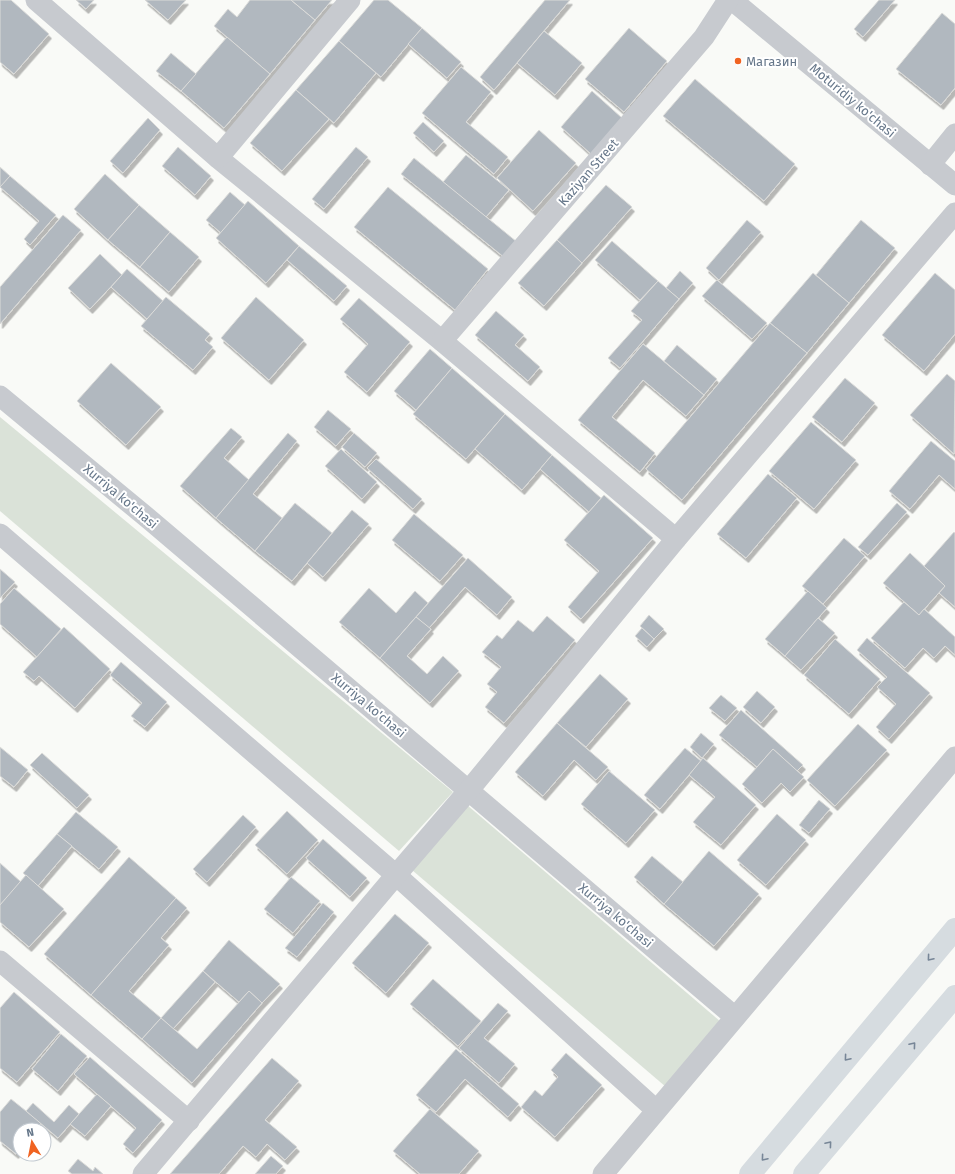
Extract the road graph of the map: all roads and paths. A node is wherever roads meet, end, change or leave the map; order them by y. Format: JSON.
{"nodes":[{"id":1,"x":36,"y":0,"type":"edge"},
{"id":2,"x":350,"y":0,"type":"edge"},
{"id":3,"x":728,"y":0,"type":"edge"},
{"id":4,"x":732,"y":0,"type":"edge"},
{"id":5,"x":955,"y":134,"type":"edge"},
{"id":6,"x":218,"y":158,"type":"junction"},
{"id":7,"x":930,"y":164,"type":"junction"},
{"id":8,"x":955,"y":185,"type":"edge"},
{"id":9,"x":955,"y":214,"type":"edge"},
{"id":10,"x":442,"y":341,"type":"junction"},
{"id":11,"x":0,"y":396,"type":"edge"},
{"id":12,"x":0,"y":534,"type":"edge"},
{"id":13,"x":676,"y":539,"type":"junction"},
{"id":14,"x":955,"y":757,"type":"edge"},
{"id":15,"x":469,"y":790,"type":"junction"},
{"id":16,"x":396,"y":875,"type":"junction"},
{"id":17,"x":955,"y":928,"type":"edge"},
{"id":18,"x":0,"y":961,"type":"edge"},
{"id":19,"x":955,"y":996,"type":"edge"},
{"id":20,"x":735,"y":1017,"type":"junction"},
{"id":21,"x":656,"y":1110,"type":"junction"},
{"id":22,"x":189,"y":1121,"type":"junction"},
{"id":23,"x":143,"y":1174,"type":"edge"},
{"id":24,"x":603,"y":1174,"type":"edge"},
{"id":25,"x":750,"y":1174,"type":"edge"},
{"id":26,"x":804,"y":1174,"type":"edge"}],
"edges":[{"from":1,"to":6,"type":"street"},
{"from":2,"to":6,"type":"street"},
{"from":3,"to":10,"type":"street","name":"Kaziyan Street"},
{"from":4,"to":7,"type":"street","name":"Moturidiy ko'chasi"},
{"from":5,"to":7,"type":"street"},
{"from":6,"to":10,"type":"street"},
{"from":7,"to":8,"type":"street","name":"Moturidiy ko'chasi"},
{"from":9,"to":13,"type":"street"},
{"from":10,"to":13,"type":"street"},
{"from":11,"to":15,"type":"street","name":"Xurriya ko'chasi"},
{"from":12,"to":16,"type":"street"},
{"from":13,"to":15,"type":"street"},
{"from":14,"to":20,"type":"street"},
{"from":15,"to":16,"type":"street"},
{"from":15,"to":20,"type":"street","name":"Xurriya ko'chasi"},
{"from":16,"to":21,"type":"street"},
{"from":16,"to":22,"type":"street"},
{"from":17,"to":25,"type":"highway","one_way":true},
{"from":18,"to":22,"type":"street"},
{"from":26,"to":19,"type":"highway","one_way":true},
{"from":20,"to":21,"type":"street"},
{"from":21,"to":24,"type":"street"},
{"from":22,"to":23,"type":"street"}]}
